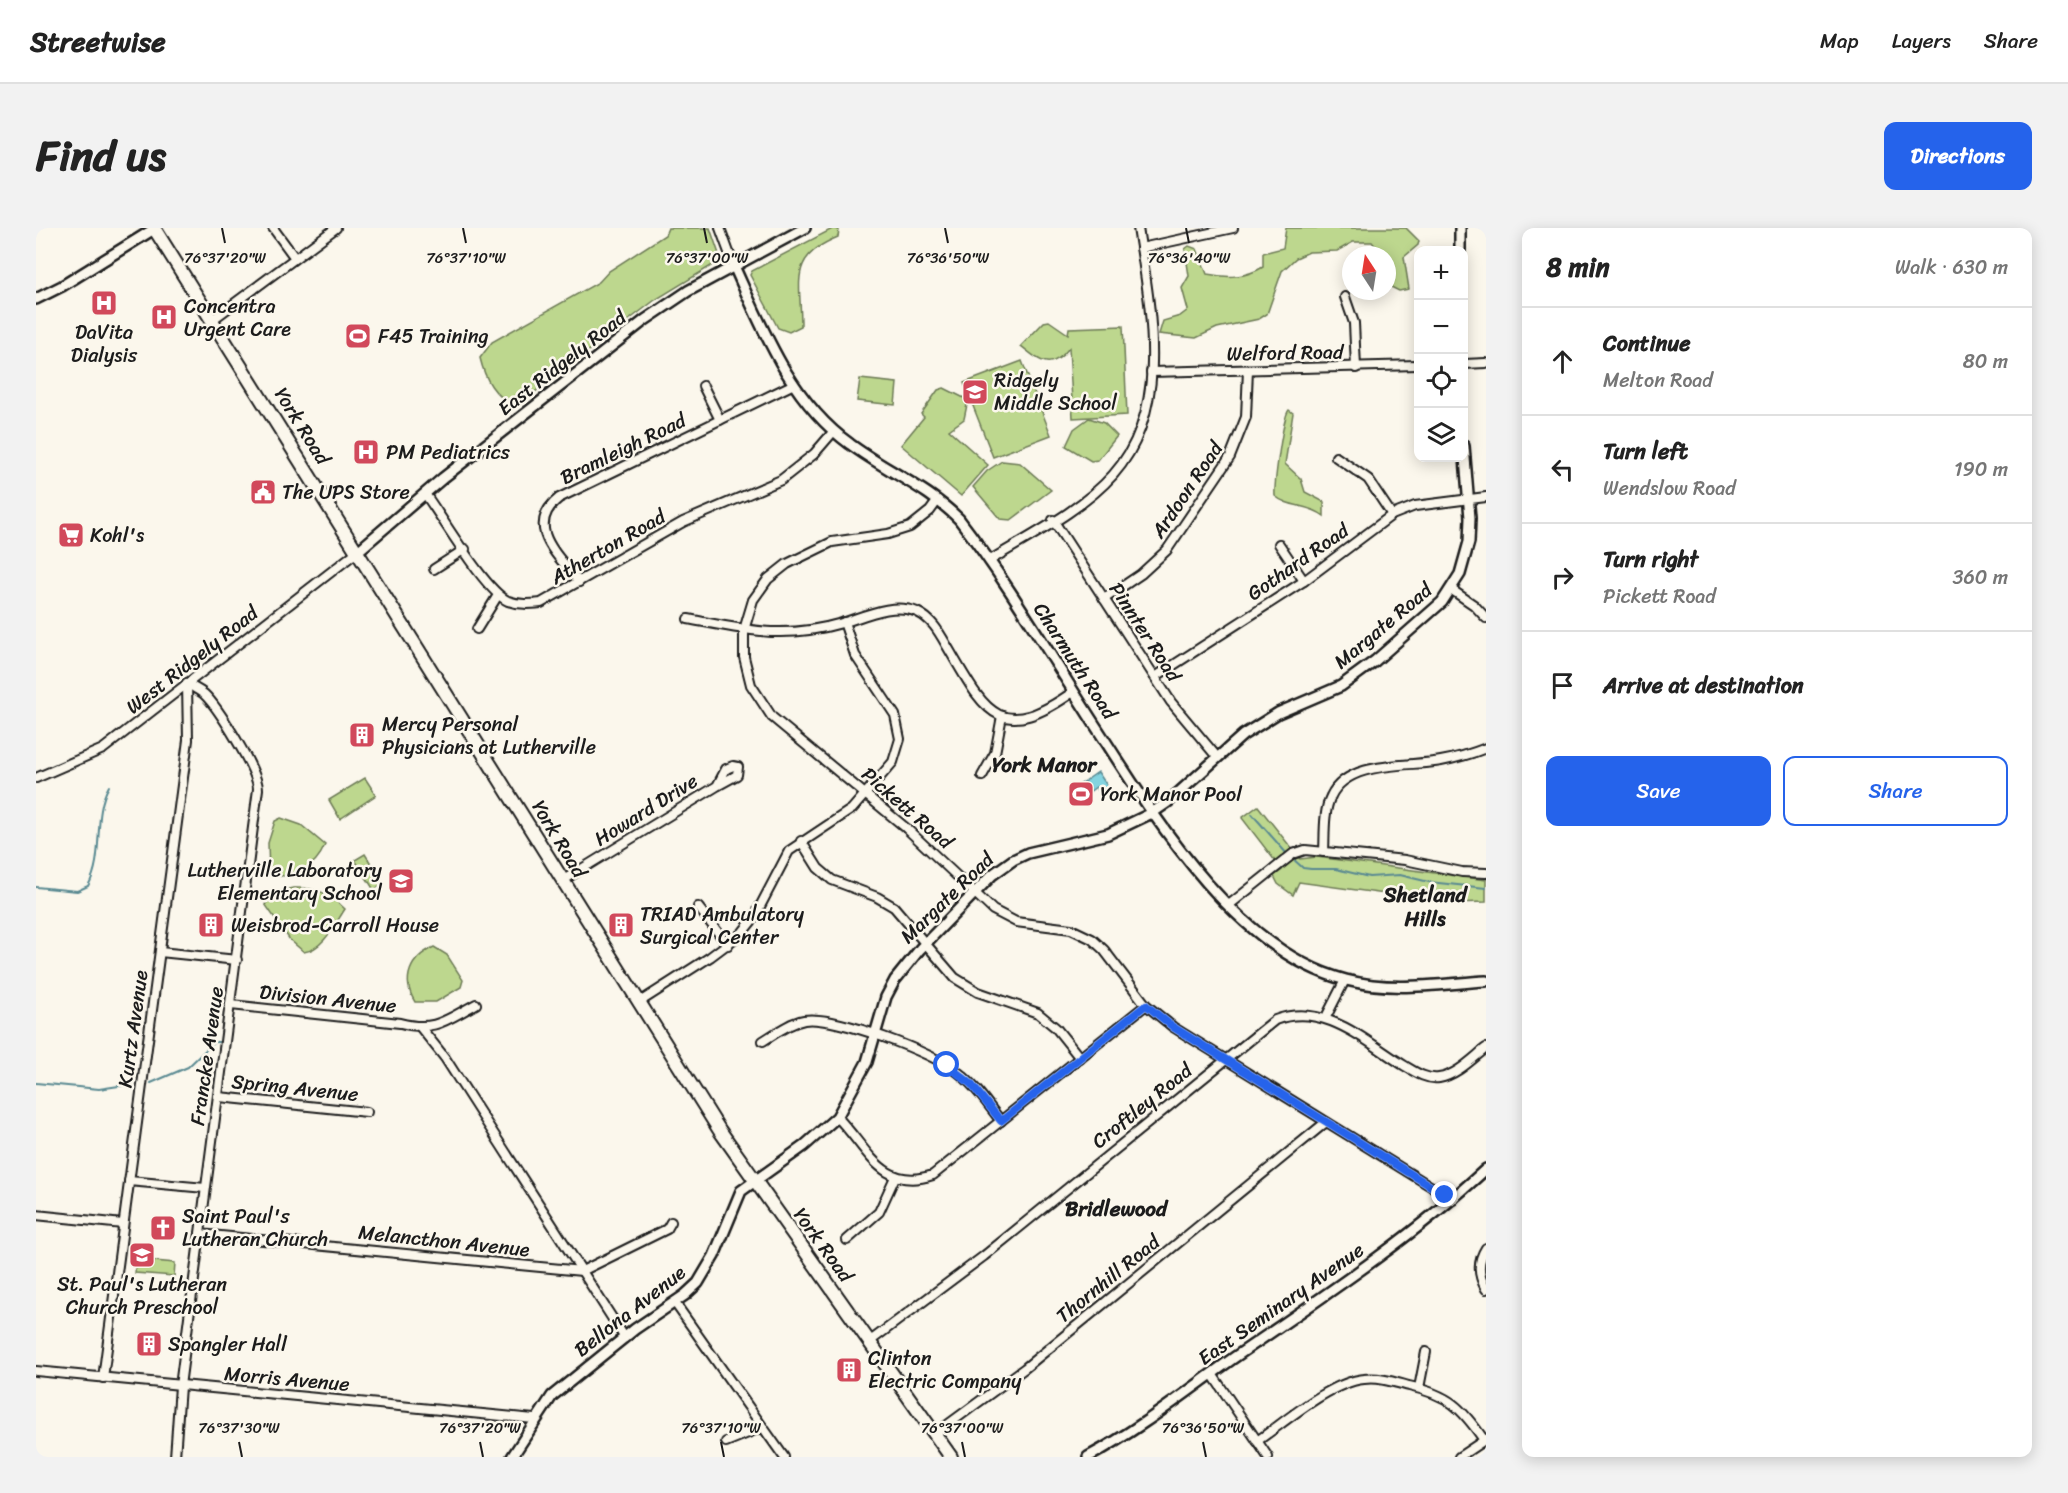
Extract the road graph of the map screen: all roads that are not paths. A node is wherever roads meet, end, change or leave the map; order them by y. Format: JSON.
{"nodes":[{"id":1,"x":154,"y":228,"type":"edge"},
{"id":2,"x":273,"y":228,"type":"edge"},
{"id":3,"x":336,"y":228,"type":"edge"},
{"id":4,"x":720,"y":228,"type":"edge"},
{"id":5,"x":805,"y":228,"type":"edge"},
{"id":6,"x":1138,"y":228,"type":"edge"},
{"id":7,"x":1233,"y":228,"type":"edge"},
{"id":8,"x":1461,"y":228,"type":"edge"},
{"id":9,"x":1460,"y":246,"type":"edge"},
{"id":10,"x":1141,"y":248,"type":"junction"},
{"id":11,"x":295,"y":258,"type":"junction"},
{"id":12,"x":734,"y":266,"type":"junction"},
{"id":13,"x":36,"y":299,"type":"edge"},
{"id":14,"x":1346,"y":300,"type":"edge"},
{"id":15,"x":212,"y":320,"type":"junction"},
{"id":16,"x":1486,"y":363,"type":"edge"},
{"id":17,"x":1468,"y":364,"type":"edge"},
{"id":18,"x":1414,"y":365,"type":"edge"},
{"id":19,"x":1356,"y":368,"type":"junction"},
{"id":20,"x":1248,"y":370,"type":"junction"},
{"id":21,"x":1151,"y":372,"type":"junction"},
{"id":22,"x":794,"y":384,"type":"junction"},
{"id":23,"x":703,"y":386,"type":"dead end"},
{"id":24,"x":720,"y":420,"type":"junction"},
{"id":25,"x":833,"y":432,"type":"junction"},
{"id":26,"x":1336,"y":456,"type":"dead end"},
{"id":27,"x":1465,"y":462,"type":"edge"},
{"id":28,"x":425,"y":494,"type":"junction"},
{"id":29,"x":1486,"y":497,"type":"edge"},
{"id":30,"x":1468,"y":499,"type":"junction"},
{"id":31,"x":938,"y":500,"type":"junction"},
{"id":32,"x":1392,"y":515,"type":"junction"},
{"id":33,"x":1053,"y":520,"type":"junction"},
{"id":34,"x":1280,"y":544,"type":"dead end"},
{"id":35,"x":465,"y":549,"type":"junction"},
{"id":36,"x":358,"y":551,"type":"junction"},
{"id":37,"x":989,"y":561,"type":"junction"},
{"id":38,"x":434,"y":569,"type":"dead end"},
{"id":39,"x":1304,"y":581,"type":"junction"},
{"id":40,"x":579,"y":582,"type":"junction"},
{"id":41,"x":1452,"y":590,"type":"junction"},
{"id":42,"x":498,"y":595,"type":"junction"},
{"id":43,"x":1104,"y":599,"type":"junction"},
{"id":44,"x":1486,"y":618,"type":"edge"},
{"id":45,"x":688,"y":619,"type":"dead end"},
{"id":46,"x":844,"y":622,"type":"junction"},
{"id":47,"x":477,"y":629,"type":"dead end"},
{"id":48,"x":744,"y":630,"type":"junction"},
{"id":49,"x":1155,"y":677,"type":"junction"},
{"id":50,"x":187,"y":683,"type":"junction"},
{"id":51,"x":1074,"y":692,"type":"junction"},
{"id":52,"x":1002,"y":716,"type":"junction"},
{"id":53,"x":1486,"y":748,"type":"edge"},
{"id":54,"x":1216,"y":757,"type":"junction"},
{"id":55,"x":982,"y":776,"type":"dead end"},
{"id":56,"x":36,"y":778,"type":"edge"},
{"id":57,"x":717,"y":786,"type":"dead end"},
{"id":58,"x":867,"y":794,"type":"junction"},
{"id":59,"x":1152,"y":813,"type":"junction"},
{"id":60,"x":801,"y":841,"type":"junction"},
{"id":61,"x":1324,"y":852,"type":"junction"},
{"id":62,"x":1486,"y":873,"type":"edge"},
{"id":63,"x":562,"y":881,"type":"junction"},
{"id":64,"x":975,"y":892,"type":"junction"},
{"id":65,"x":1229,"y":905,"type":"junction"},
{"id":66,"x":698,"y":907,"type":"dead end"},
{"id":67,"x":925,"y":943,"type":"junction"},
{"id":68,"x":728,"y":945,"type":"junction"},
{"id":69,"x":160,"y":952,"type":"junction"},
{"id":70,"x":237,"y":960,"type":"junction"},
{"id":71,"x":1345,"y":980,"type":"junction"},
{"id":72,"x":1486,"y":981,"type":"edge"},
{"id":73,"x":638,"y":1003,"type":"junction"},
{"id":74,"x":476,"y":1004,"type":"dead end"},
{"id":75,"x":231,"y":1005,"type":"junction"},
{"id":76,"x":1146,"y":1005,"type":"junction"},
{"id":77,"x":1326,"y":1017,"type":"junction"},
{"id":78,"x":421,"y":1028,"type":"junction"},
{"id":79,"x":875,"y":1036,"type":"junction"},
{"id":80,"x":763,"y":1041,"type":"dead end"},
{"id":81,"x":1486,"y":1048,"type":"edge"},
{"id":82,"x":1080,"y":1058,"type":"junction"},
{"id":83,"x":1225,"y":1059,"type":"junction"},
{"id":84,"x":219,"y":1097,"type":"junction"},
{"id":85,"x":367,"y":1112,"type":"dead end"},
{"id":86,"x":837,"y":1117,"type":"junction"},
{"id":87,"x":1001,"y":1121,"type":"junction"},
{"id":88,"x":1326,"y":1122,"type":"junction"},
{"id":89,"x":1486,"y":1169,"type":"edge"},
{"id":90,"x":895,"y":1177,"type":"junction"},
{"id":91,"x":129,"y":1180,"type":"junction"},
{"id":92,"x":755,"y":1182,"type":"junction"},
{"id":93,"x":205,"y":1188,"type":"junction"},
{"id":94,"x":1453,"y":1200,"type":"junction"},
{"id":95,"x":36,"y":1215,"type":"edge"},
{"id":96,"x":671,"y":1222,"type":"dead end"},
{"id":97,"x":123,"y":1224,"type":"junction"},
{"id":98,"x":200,"y":1233,"type":"junction"},
{"id":99,"x":847,"y":1240,"type":"dead end"},
{"id":100,"x":1486,"y":1248,"type":"edge"},
{"id":101,"x":582,"y":1271,"type":"junction"},
{"id":102,"x":1486,"y":1289,"type":"edge"},
{"id":103,"x":675,"y":1303,"type":"junction"},
{"id":104,"x":625,"y":1338,"type":"junction"},
{"id":105,"x":869,"y":1342,"type":"junction"},
{"id":106,"x":1426,"y":1352,"type":"dead end"},
{"id":107,"x":36,"y":1371,"type":"edge"},
{"id":108,"x":1212,"y":1374,"type":"junction"},
{"id":109,"x":103,"y":1377,"type":"junction"},
{"id":110,"x":180,"y":1386,"type":"junction"},
{"id":111,"x":1419,"y":1388,"type":"junction"},
{"id":112,"x":534,"y":1419,"type":"junction"},
{"id":113,"x":763,"y":1427,"type":"junction"},
{"id":114,"x":935,"y":1434,"type":"junction"},
{"id":115,"x":1485,"y":1440,"type":"edge"},
{"id":116,"x":1257,"y":1441,"type":"junction"},
{"id":117,"x":726,"y":1442,"type":"dead end"},
{"id":118,"x":175,"y":1457,"type":"edge"},
{"id":119,"x":512,"y":1457,"type":"edge"},
{"id":120,"x":784,"y":1457,"type":"edge"},
{"id":121,"x":951,"y":1457,"type":"edge"},
{"id":122,"x":1088,"y":1457,"type":"edge"},
{"id":123,"x":1268,"y":1457,"type":"edge"},
{"id":124,"x":1459,"y":1457,"type":"edge"}],
"edges":[{"from":1,"to":13,"type":"street"},
{"from":1,"to":15,"type":"main road","name":"York Road"},
{"from":2,"to":11,"type":"street"},
{"from":3,"to":11,"type":"street"},
{"from":4,"to":12,"type":"street","name":"Charmuth Road"},
{"from":5,"to":12,"type":"street","name":"East Ridgely Road"},
{"from":6,"to":10,"type":"street"},
{"from":7,"to":10,"type":"street"},
{"from":8,"to":9,"type":"street"},
{"from":10,"to":21,"type":"street"},
{"from":11,"to":15,"type":"street"},
{"from":12,"to":22,"type":"street","name":"Charmuth Road"},
{"from":12,"to":28,"type":"street","name":"East Ridgely Road"},
{"from":14,"to":19,"type":"street"},
{"from":15,"to":36,"type":"main road","name":"York Road"},
{"from":16,"to":17,"type":"street"},
{"from":18,"to":19,"type":"street","name":"Welford Road"},
{"from":19,"to":20,"type":"street","name":"Welford Road"},
{"from":20,"to":21,"type":"street","name":"Welford Road"},
{"from":20,"to":43,"type":"street","name":"Ardoon Road"},
{"from":21,"to":33,"type":"street"},
{"from":22,"to":24,"type":"street","name":"Bramleigh Road"},
{"from":22,"to":25,"type":"street","name":"Charmuth Road"},
{"from":23,"to":24,"type":"street"},
{"from":24,"to":40,"type":"street","name":"Bramleigh Road"},
{"from":25,"to":31,"type":"street","name":"Charmuth Road"},
{"from":25,"to":40,"type":"street","name":"Atherton Road"},
{"from":26,"to":32,"type":"street"},
{"from":27,"to":30,"type":"street","name":"Margate Road"},
{"from":28,"to":35,"type":"street"},
{"from":28,"to":36,"type":"street","name":"East Ridgely Road"},
{"from":29,"to":30,"type":"street","name":"Gothard Road"},
{"from":30,"to":32,"type":"street","name":"Gothard Road"},
{"from":30,"to":41,"type":"street","name":"Margate Road"},
{"from":31,"to":37,"type":"street","name":"Charmuth Road"},
{"from":31,"to":48,"type":"street","name":"Pickett Road"},
{"from":32,"to":39,"type":"street","name":"Gothard Road"},
{"from":33,"to":37,"type":"street"},
{"from":33,"to":43,"type":"street","name":"Pinnter Road"},
{"from":34,"to":39,"type":"street"},
{"from":35,"to":38,"type":"street"},
{"from":35,"to":42,"type":"street"},
{"from":36,"to":50,"type":"street","name":"West Ridgely Road"},
{"from":36,"to":63,"type":"main road","name":"York Road"},
{"from":37,"to":51,"type":"street","name":"Charmuth Road"},
{"from":39,"to":49,"type":"street","name":"Gothard Road"},
{"from":40,"to":42,"type":"street","name":"Atherton Road"},
{"from":41,"to":44,"type":"street"},
{"from":41,"to":54,"type":"street","name":"Margate Road"},
{"from":42,"to":47,"type":"street"},
{"from":43,"to":49,"type":"street","name":"Pinnter Road"},
{"from":45,"to":48,"type":"street"},
{"from":46,"to":48,"type":"street"},
{"from":46,"to":52,"type":"street"},
{"from":46,"to":58,"type":"street"},
{"from":48,"to":58,"type":"street","name":"Pickett Road"},
{"from":49,"to":54,"type":"street","name":"Pinnter Road"},
{"from":50,"to":56,"type":"street","name":"West Ridgely Road"},
{"from":50,"to":69,"type":"street","name":"Kurtz Avenue"},
{"from":50,"to":70,"type":"street","name":"Francke Avenue"},
{"from":51,"to":52,"type":"street"},
{"from":51,"to":59,"type":"street","name":"Charmuth Road"},
{"from":52,"to":55,"type":"street"},
{"from":53,"to":61,"type":"street"},
{"from":54,"to":59,"type":"street","name":"Margate Road"},
{"from":57,"to":63,"type":"street","name":"Howard Drive"},
{"from":58,"to":60,"type":"street"},
{"from":58,"to":64,"type":"street","name":"Pickett Road"},
{"from":59,"to":64,"type":"street","name":"Margate Road"},
{"from":59,"to":65,"type":"street","name":"Charmuth Road"},
{"from":60,"to":67,"type":"street"},
{"from":60,"to":68,"type":"street"},
{"from":61,"to":62,"type":"street"},
{"from":61,"to":65,"type":"street"},
{"from":63,"to":73,"type":"main road","name":"York Road"},
{"from":64,"to":67,"type":"street","name":"Margate Road"},
{"from":64,"to":76,"type":"street","name":"Pickett Road"},
{"from":65,"to":71,"type":"street","name":"Charmuth Road"},
{"from":66,"to":68,"type":"street"},
{"from":67,"to":79,"type":"street","name":"Margate Road"},
{"from":67,"to":82,"type":"street"},
{"from":68,"to":73,"type":"street"},
{"from":69,"to":70,"type":"street"},
{"from":69,"to":91,"type":"street","name":"Kurtz Avenue"},
{"from":70,"to":75,"type":"street","name":"Francke Avenue"},
{"from":71,"to":72,"type":"street","name":"Charmuth Road"},
{"from":71,"to":77,"type":"street"},
{"from":73,"to":92,"type":"main road","name":"York Road"},
{"from":74,"to":78,"type":"street"},
{"from":75,"to":78,"type":"street","name":"Division Avenue"},
{"from":75,"to":84,"type":"street","name":"Francke Avenue"},
{"from":76,"to":82,"type":"street"},
{"from":76,"to":83,"type":"street","name":"Pickett Road"},
{"from":77,"to":81,"type":"street","name":"Croftley Road"},
{"from":77,"to":83,"type":"street","name":"Croftley Road"},
{"from":78,"to":101,"type":"street"},
{"from":79,"to":80,"type":"street"},
{"from":79,"to":86,"type":"street","name":"Margate Road"},
{"from":79,"to":87,"type":"street"},
{"from":82,"to":87,"type":"street"},
{"from":83,"to":88,"type":"street","name":"Pickett Road"},
{"from":83,"to":105,"type":"street","name":"Croftley Road"},
{"from":84,"to":85,"type":"street","name":"Spring Avenue"},
{"from":84,"to":93,"type":"street","name":"Francke Avenue"},
{"from":86,"to":90,"type":"street"},
{"from":86,"to":92,"type":"street","name":"Margate Road"},
{"from":87,"to":90,"type":"street"},
{"from":88,"to":94,"type":"street","name":"Pickett Road"},
{"from":88,"to":114,"type":"street","name":"Thornhill Road"},
{"from":89,"to":94,"type":"street","name":"East Seminary Avenue"},
{"from":90,"to":99,"type":"street"},
{"from":91,"to":93,"type":"street"},
{"from":91,"to":97,"type":"street","name":"Kurtz Avenue"},
{"from":92,"to":103,"type":"street","name":"Bellona Avenue"},
{"from":92,"to":105,"type":"main road","name":"York Road"},
{"from":93,"to":98,"type":"street","name":"Francke Avenue"},
{"from":94,"to":108,"type":"street","name":"East Seminary Avenue"},
{"from":95,"to":97,"type":"street"},
{"from":96,"to":101,"type":"street"},
{"from":97,"to":109,"type":"street","name":"Kurtz Avenue"},
{"from":98,"to":101,"type":"street","name":"Melancthon Avenue"},
{"from":98,"to":110,"type":"street","name":"Francke Avenue"},
{"from":100,"to":102,"type":"street"},
{"from":101,"to":104,"type":"street"},
{"from":103,"to":104,"type":"street","name":"Bellona Avenue"},
{"from":103,"to":113,"type":"street"},
{"from":104,"to":112,"type":"street","name":"Bellona Avenue"},
{"from":105,"to":114,"type":"main road","name":"York Road"},
{"from":106,"to":111,"type":"street"},
{"from":107,"to":109,"type":"street","name":"Morris Avenue"},
{"from":108,"to":116,"type":"street"},
{"from":108,"to":122,"type":"street","name":"East Seminary Avenue"},
{"from":109,"to":110,"type":"street","name":"Morris Avenue"},
{"from":110,"to":112,"type":"street","name":"Morris Avenue"},
{"from":110,"to":118,"type":"street","name":"Francke Avenue"},
{"from":111,"to":115,"type":"street"},
{"from":111,"to":116,"type":"street"},
{"from":112,"to":119,"type":"street","name":"Bellona Avenue"},
{"from":113,"to":117,"type":"street"},
{"from":113,"to":120,"type":"street"},
{"from":114,"to":121,"type":"main road","name":"York Road"},
{"from":115,"to":124,"type":"street"},
{"from":116,"to":123,"type":"street"}]}
